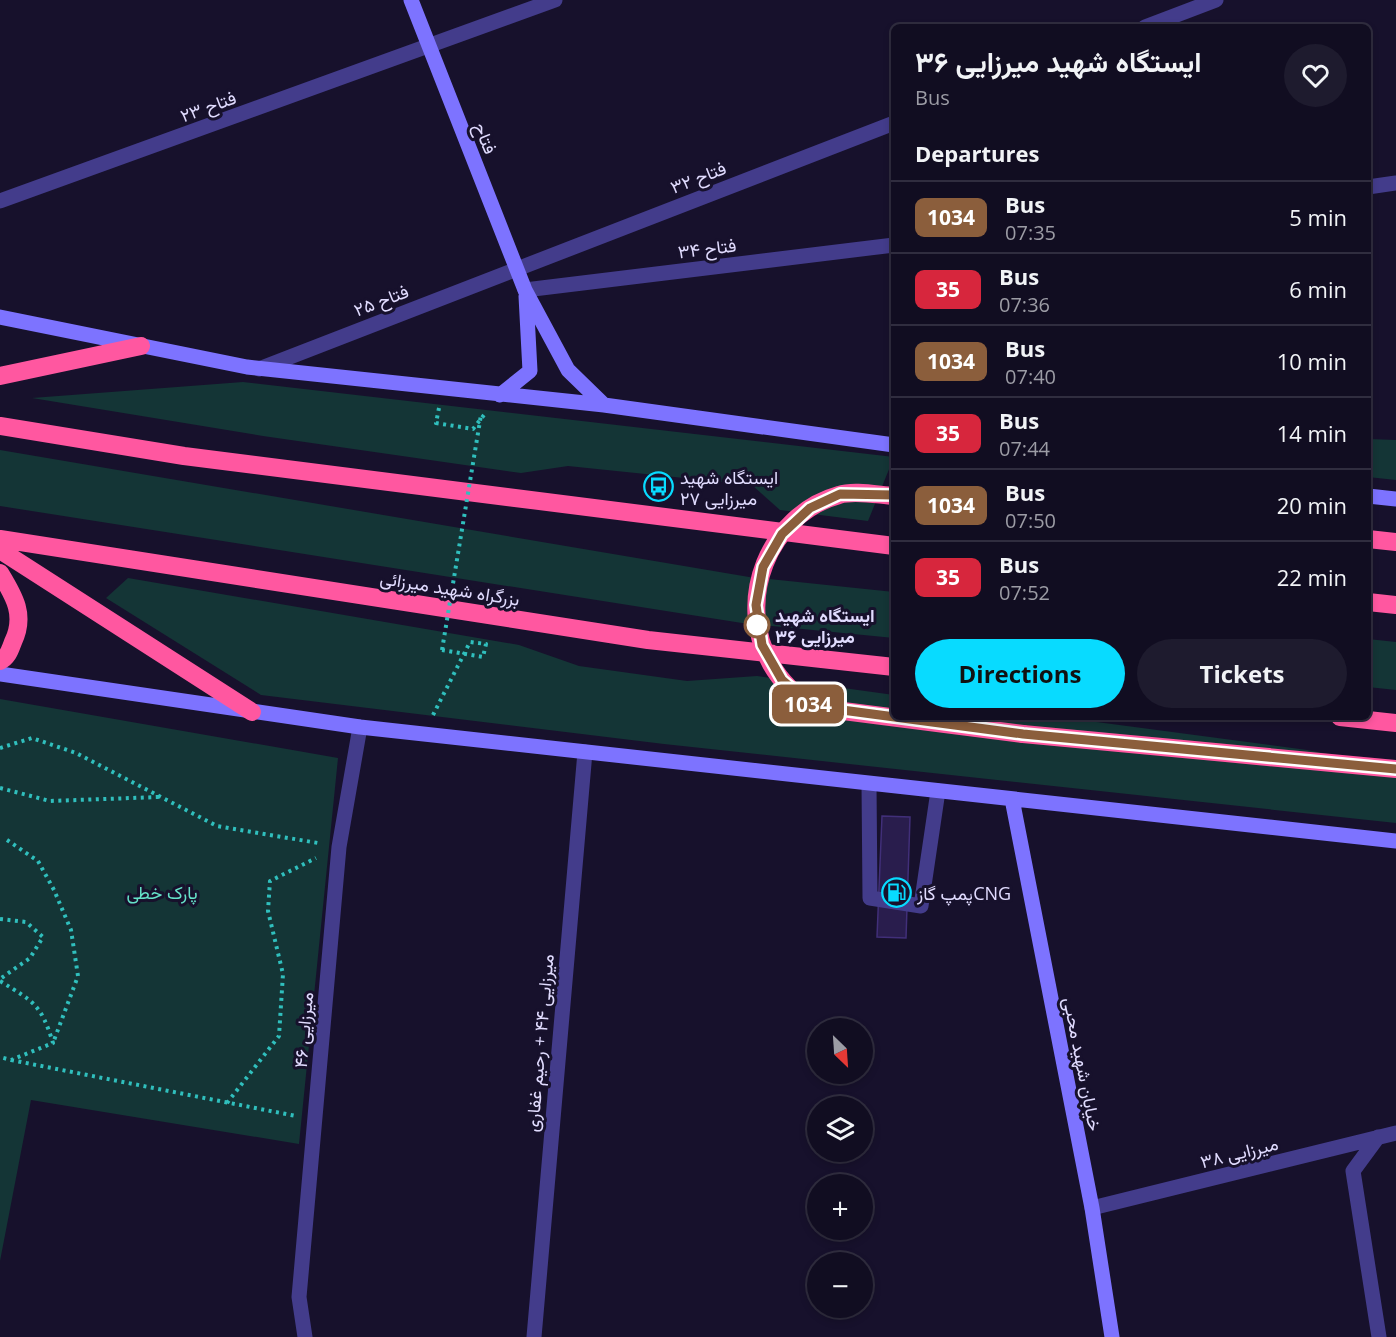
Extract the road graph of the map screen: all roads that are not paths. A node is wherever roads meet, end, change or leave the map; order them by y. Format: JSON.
{"nodes":[{"id":1,"x":411,"y":0,"type":"edge"},
{"id":2,"x":555,"y":0,"type":"edge"},
{"id":3,"x":1216,"y":0,"type":"edge"},
{"id":4,"x":1153,"y":24,"type":"edge"},
{"id":5,"x":429,"y":47,"type":"junction"},
{"id":6,"x":891,"y":124,"type":"edge"},
{"id":7,"x":1396,"y":183,"type":"edge"},
{"id":8,"x":1371,"y":187,"type":"edge"},
{"id":9,"x":0,"y":201,"type":"edge"},
{"id":10,"x":891,"y":245,"type":"edge"},
{"id":11,"x":516,"y":267,"type":"junction"},
{"id":12,"x":525,"y":290,"type":"junction"},
{"id":13,"x":0,"y":317,"type":"edge"},
{"id":14,"x":141,"y":346,"type":"junction"},
{"id":15,"x":259,"y":369,"type":"junction"},
{"id":16,"x":0,"y":376,"type":"edge"},
{"id":17,"x":500,"y":395,"type":"junction"},
{"id":18,"x":604,"y":405,"type":"junction"},
{"id":19,"x":0,"y":426,"type":"edge"},
{"id":20,"x":891,"y":445,"type":"edge"},
{"id":21,"x":891,"y":496,"type":"edge"},
{"id":22,"x":1371,"y":496,"type":"edge"},
{"id":23,"x":1396,"y":499,"type":"edge"},
{"id":24,"x":0,"y":539,"type":"edge"},
{"id":25,"x":1371,"y":539,"type":"edge"},
{"id":26,"x":1396,"y":542,"type":"edge"},
{"id":27,"x":891,"y":546,"type":"edge"},
{"id":28,"x":0,"y":550,"type":"edge"},
{"id":29,"x":0,"y":573,"type":"edge"},
{"id":30,"x":1371,"y":602,"type":"edge"},
{"id":31,"x":1396,"y":605,"type":"edge"},
{"id":32,"x":0,"y":661,"type":"edge"},
{"id":33,"x":891,"y":667,"type":"edge"},
{"id":34,"x":0,"y":674,"type":"edge"},
{"id":35,"x":252,"y":712,"type":"junction"},
{"id":36,"x":891,"y":716,"type":"edge"},
{"id":37,"x":918,"y":720,"type":"edge"},
{"id":38,"x":1368,"y":720,"type":"edge"},
{"id":39,"x":1396,"y":723,"type":"edge"},
{"id":40,"x":360,"y":728,"type":"junction"},
{"id":41,"x":585,"y":752,"type":"junction"},
{"id":42,"x":1396,"y":769,"type":"edge"},
{"id":43,"x":869,"y":784,"type":"junction"},
{"id":44,"x":938,"y":791,"type":"junction"},
{"id":45,"x":1012,"y":799,"type":"junction"},
{"id":46,"x":1396,"y":841,"type":"edge"},
{"id":47,"x":1396,"y":1133,"type":"edge"},
{"id":48,"x":1378,"y":1137,"type":"junction"},
{"id":49,"x":1092,"y":1208,"type":"junction"},
{"id":50,"x":305,"y":1337,"type":"edge"},
{"id":51,"x":534,"y":1337,"type":"edge"},
{"id":52,"x":1112,"y":1337,"type":"edge"},
{"id":53,"x":1379,"y":1337,"type":"edge"}],
"edges":[{"from":1,"to":5,"type":"street","name":"فتاح"},
{"from":2,"to":5,"type":"street","name":"فتاح ۲۳"},
{"from":3,"to":4,"type":"street"},
{"from":5,"to":9,"type":"street","name":"فتاح ۲۳"},
{"from":5,"to":11,"type":"street","name":"فتاح"},
{"from":6,"to":11,"type":"street","name":"فتاح ۳۲"},
{"from":7,"to":8,"type":"street"},
{"from":10,"to":12,"type":"street","name":"فتاح ۳۴"},
{"from":11,"to":12,"type":"street","name":"فتاح"},
{"from":11,"to":15,"type":"street","name":"فتاح ۲۵"},
{"from":12,"to":17,"type":"street","name":"فتاح"},
{"from":12,"to":18,"type":"street","name":"فتاح"},
{"from":13,"to":14,"type":"street"},
{"from":14,"to":15,"type":"street"},
{"from":14,"to":16,"type":"highway"},
{"from":15,"to":17,"type":"street"},
{"from":17,"to":18,"type":"street"},
{"from":18,"to":20,"type":"street"},
{"from":19,"to":27,"type":"highway"},
{"from":21,"to":36,"type":"highway","bridge":true},
{"from":22,"to":23,"type":"street"},
{"from":24,"to":33,"type":"highway","name":"بزرگراه شهید میرزائی"},
{"from":25,"to":26,"type":"highway"},
{"from":28,"to":35,"type":"highway"},
{"from":29,"to":32,"type":"highway"},
{"from":30,"to":31,"type":"highway"},
{"from":34,"to":35,"type":"street"},
{"from":35,"to":40,"type":"street"},
{"from":37,"to":42,"type":"highway","bridge":true},
{"from":38,"to":39,"type":"highway"},
{"from":40,"to":41,"type":"street"},
{"from":40,"to":50,"type":"street","name":"میرزایی ۴۶"},
{"from":41,"to":43,"type":"street"},
{"from":41,"to":51,"type":"street","name":"میرزایی ۴۴ + رحیم غفاری"},
{"from":43,"to":44,"type":"street"},
{"from":43,"to":44,"type":"street"},
{"from":44,"to":45,"type":"street"},
{"from":45,"to":46,"type":"street"},
{"from":45,"to":49,"type":"street","name":"خیابان شهید محبی"},
{"from":47,"to":48,"type":"street","name":"میرزایی ۳۸"},
{"from":48,"to":49,"type":"street","name":"میرزایی ۳۸"},
{"from":48,"to":53,"type":"street"},
{"from":49,"to":52,"type":"street","name":"خیابان شهید محبی"}]}
